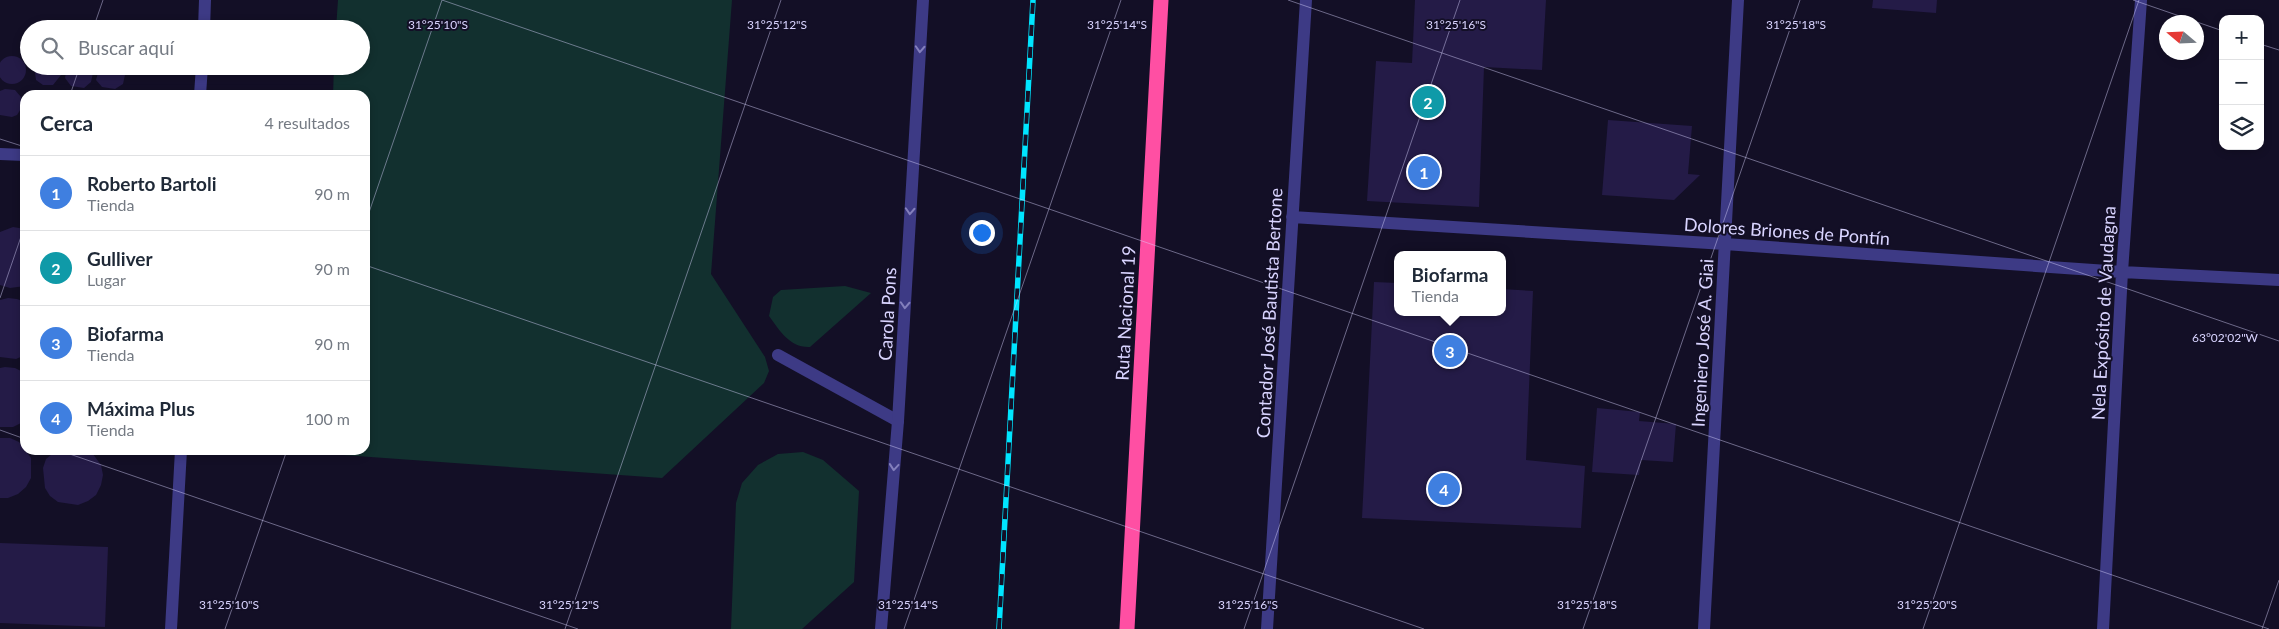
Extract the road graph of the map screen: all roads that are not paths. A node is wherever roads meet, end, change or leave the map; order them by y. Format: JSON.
{"nodes":[{"id":1,"x":205,"y":0,"type":"edge"},
{"id":2,"x":923,"y":0,"type":"edge"},
{"id":3,"x":1161,"y":0,"type":"edge"},
{"id":4,"x":1306,"y":0,"type":"edge"},
{"id":5,"x":1738,"y":0,"type":"edge"},
{"id":6,"x":2140,"y":0,"type":"edge"},
{"id":7,"x":204,"y":20,"type":"edge"},
{"id":8,"x":201,"y":75,"type":"edge"},
{"id":9,"x":200,"y":90,"type":"edge"},
{"id":10,"x":0,"y":154,"type":"edge"},
{"id":11,"x":20,"y":155,"type":"edge"},
{"id":12,"x":1292,"y":217,"type":"junction"},
{"id":13,"x":1725,"y":244,"type":"junction"},
{"id":14,"x":2122,"y":272,"type":"junction"},
{"id":15,"x":2279,"y":280,"type":"edge"},
{"id":16,"x":778,"y":355,"type":"dead end"},
{"id":17,"x":898,"y":421,"type":"junction"},
{"id":18,"x":181,"y":455,"type":"edge"},
{"id":19,"x":171,"y":629,"type":"edge"},
{"id":20,"x":881,"y":629,"type":"edge"},
{"id":21,"x":1127,"y":629,"type":"edge"},
{"id":22,"x":1267,"y":629,"type":"edge"},
{"id":23,"x":1704,"y":629,"type":"edge"},
{"id":24,"x":2103,"y":629,"type":"edge"}],
"edges":[{"from":1,"to":7,"type":"street"},
{"from":2,"to":17,"type":"street","name":"Carola Pons","one_way":true},
{"from":3,"to":21,"type":"highway","name":"Ruta Nacional 19"},
{"from":4,"to":12,"type":"street","name":"Contador José Bautista Bertone"},
{"from":5,"to":13,"type":"street","name":"Ingeniero José A. Giai"},
{"from":6,"to":14,"type":"street","name":"Nela Expósito de Vaudagna"},
{"from":8,"to":9,"type":"street"},
{"from":10,"to":11,"type":"street"},
{"from":12,"to":13,"type":"street","name":"Dolores Briones de Pontín"},
{"from":12,"to":22,"type":"street","name":"Contador José Bautista Bertone"},
{"from":13,"to":14,"type":"street","name":"Dolores Briones de Pontín"},
{"from":13,"to":23,"type":"street","name":"Ingeniero José A. Giai"},
{"from":14,"to":15,"type":"street","name":"Dolores Briones de Pontín"},
{"from":14,"to":24,"type":"street","name":"Nela Expósito de Vaudagna"},
{"from":16,"to":17,"type":"street"},
{"from":17,"to":20,"type":"street","name":"Carola Pons","one_way":true},
{"from":18,"to":19,"type":"street"}]}
